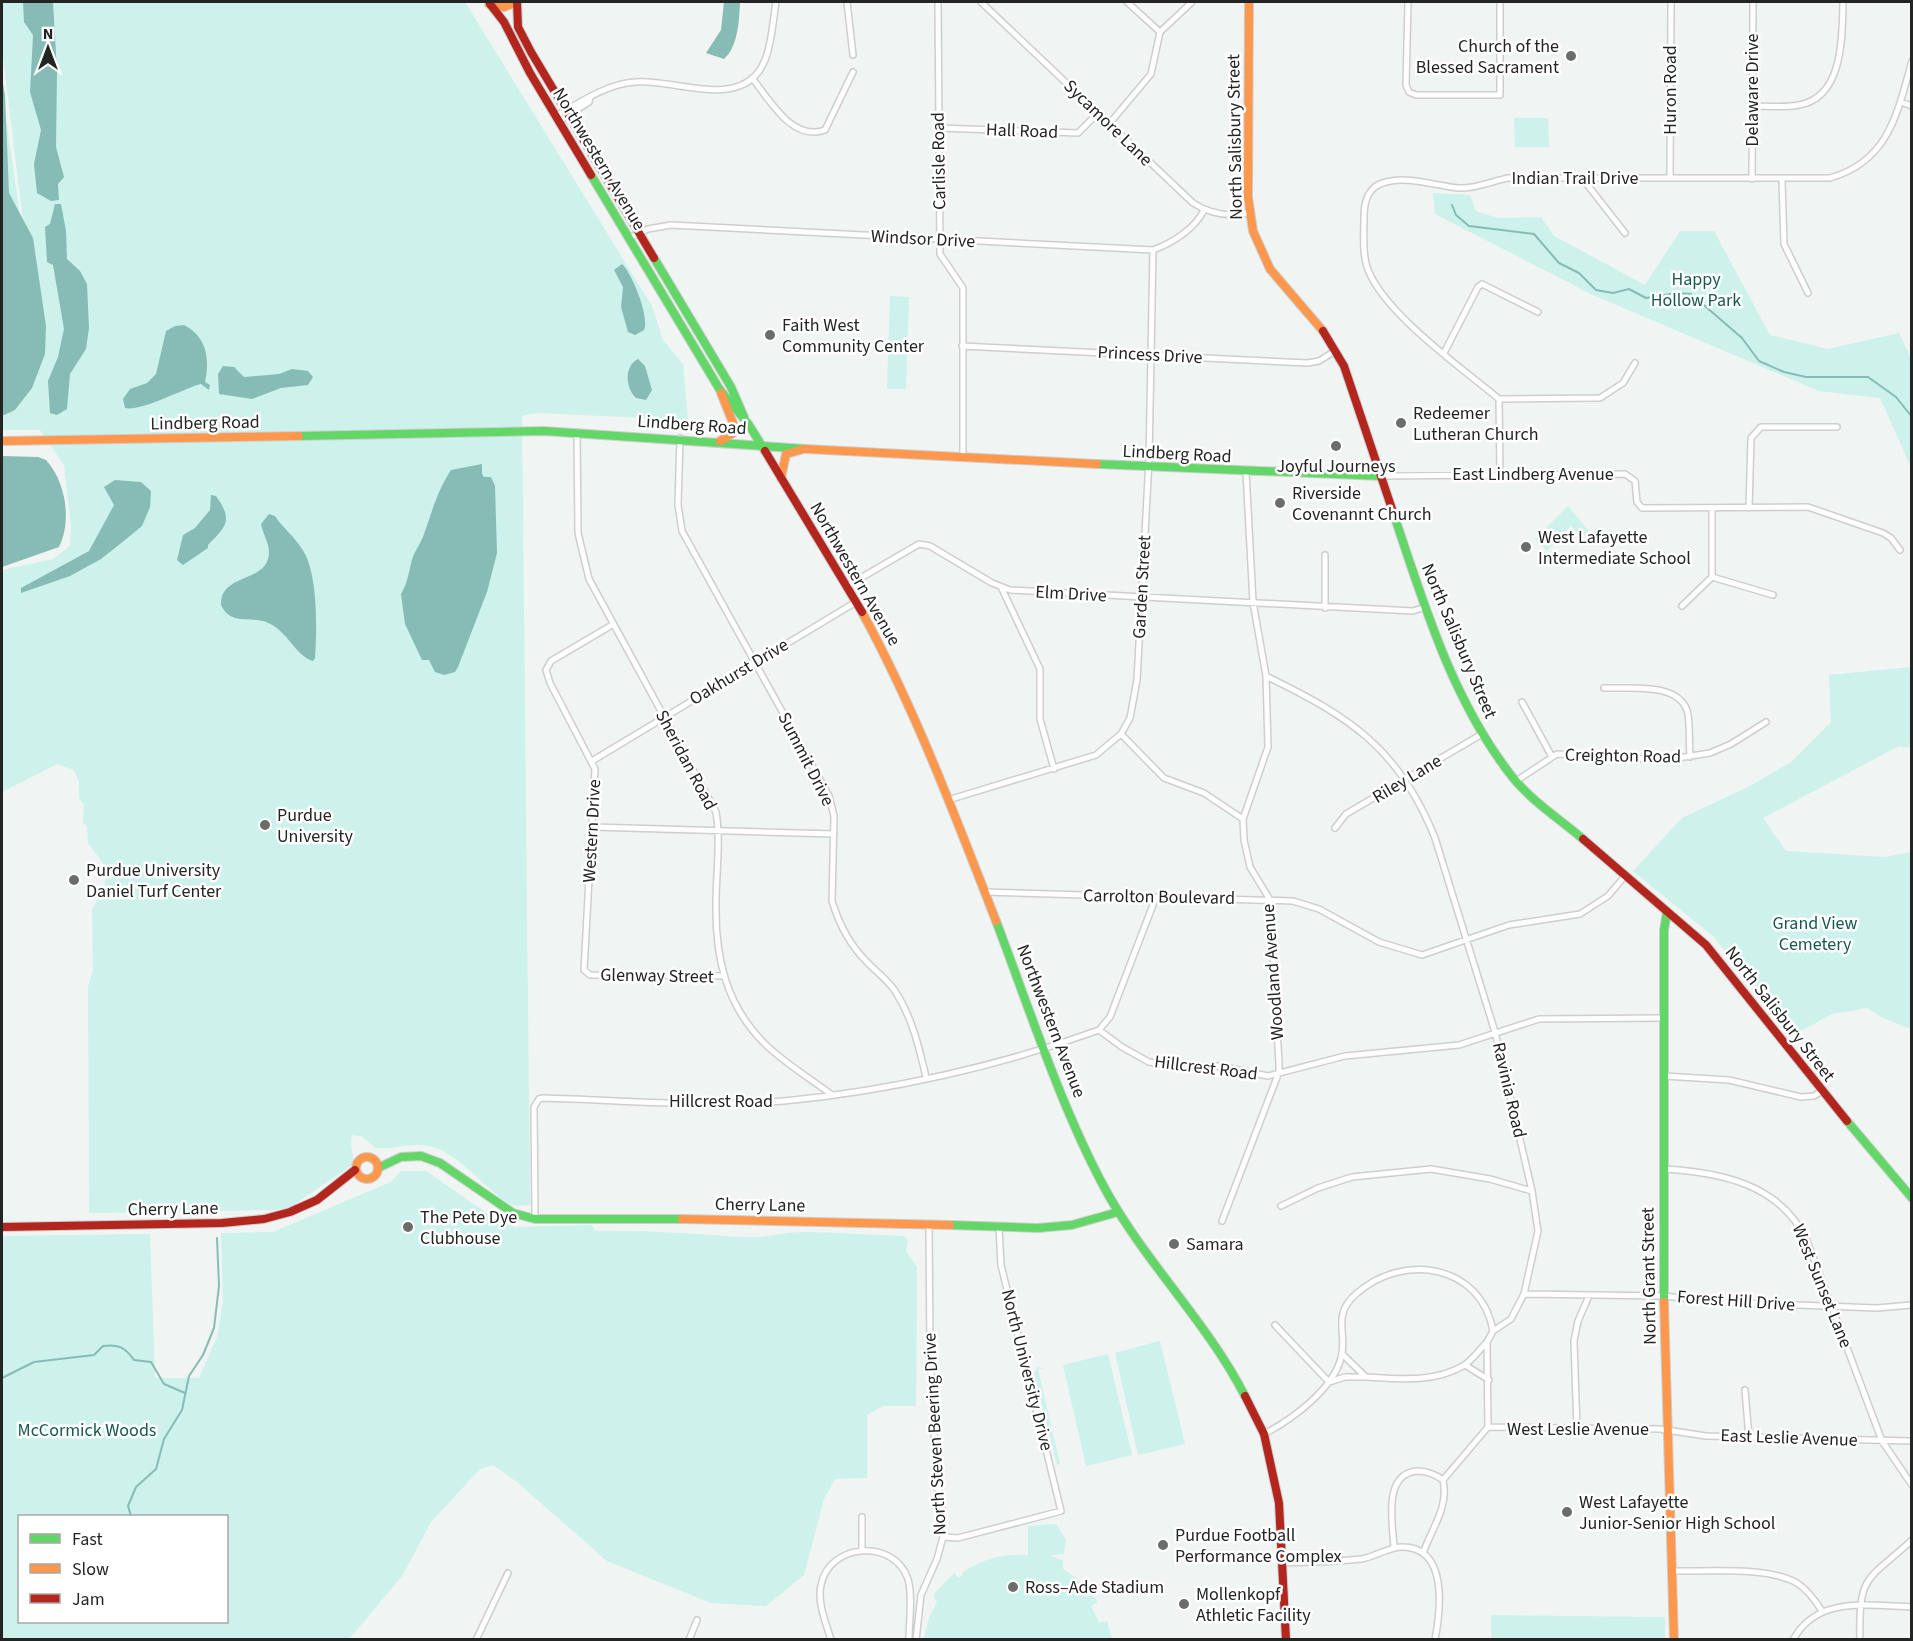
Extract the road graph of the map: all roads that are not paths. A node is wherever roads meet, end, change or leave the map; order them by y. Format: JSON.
{"nodes":[{"id":1,"x":517,"y":2,"type":"edge"},
{"id":2,"x":776,"y":2,"type":"edge"},
{"id":3,"x":847,"y":2,"type":"edge"},
{"id":4,"x":938,"y":2,"type":"edge"},
{"id":5,"x":981,"y":2,"type":"edge"},
{"id":6,"x":1126,"y":2,"type":"edge"},
{"id":7,"x":1192,"y":2,"type":"edge"},
{"id":8,"x":1249,"y":2,"type":"edge"},
{"id":9,"x":1408,"y":2,"type":"edge"},
{"id":10,"x":1500,"y":2,"type":"edge"},
{"id":11,"x":1671,"y":2,"type":"edge"},
{"id":12,"x":1753,"y":2,"type":"edge"},
{"id":13,"x":1842,"y":2,"type":"edge"},
{"id":14,"x":488,"y":3,"type":"edge"},
{"id":15,"x":1160,"y":32,"type":"junction"},
{"id":16,"x":853,"y":55,"type":"dead end"},
{"id":17,"x":1911,"y":62,"type":"edge"},
{"id":18,"x":854,"y":72,"type":"dead end"},
{"id":19,"x":752,"y":78,"type":"junction"},
{"id":20,"x":1901,"y":102,"type":"junction"},
{"id":21,"x":1752,"y":106,"type":"junction"},
{"id":22,"x":1911,"y":106,"type":"edge"},
{"id":23,"x":567,"y":113,"type":"junction"},
{"id":24,"x":1098,"y":113,"type":"junction"},
{"id":25,"x":557,"y":119,"type":"junction"},
{"id":26,"x":1109,"y":124,"type":"junction"},
{"id":27,"x":938,"y":128,"type":"junction"},
{"id":28,"x":1582,"y":178,"type":"junction"},
{"id":29,"x":1670,"y":178,"type":"junction"},
{"id":30,"x":1752,"y":179,"type":"junction"},
{"id":31,"x":1782,"y":180,"type":"junction"},
{"id":32,"x":1204,"y":210,"type":"junction"},
{"id":33,"x":1249,"y":213,"type":"junction"},
{"id":34,"x":639,"y":232,"type":"junction"},
{"id":35,"x":1625,"y":232,"type":"dead end"},
{"id":36,"x":629,"y":238,"type":"junction"},
{"id":37,"x":940,"y":240,"type":"junction"},
{"id":38,"x":1153,"y":250,"type":"junction"},
{"id":39,"x":1808,"y":293,"type":"dead end"},
{"id":40,"x":1538,"y":312,"type":"dead end"},
{"id":41,"x":962,"y":346,"type":"junction"},
{"id":42,"x":1335,"y":351,"type":"junction"},
{"id":43,"x":1444,"y":353,"type":"junction"},
{"id":44,"x":1151,"y":355,"type":"junction"},
{"id":45,"x":1635,"y":363,"type":"dead end"},
{"id":46,"x":720,"y":390,"type":"junction"},
{"id":47,"x":1499,"y":399,"type":"junction"},
{"id":48,"x":744,"y":417,"type":"junction"},
{"id":49,"x":1838,"y":427,"type":"dead end"},
{"id":50,"x":577,"y":432,"type":"junction"},
{"id":51,"x":680,"y":438,"type":"junction"},
{"id":52,"x":2,"y":441,"type":"edge"},
{"id":53,"x":720,"y":441,"type":"junction"},
{"id":54,"x":760,"y":445,"type":"junction"},
{"id":55,"x":804,"y":449,"type":"junction"},
{"id":56,"x":963,"y":458,"type":"junction"},
{"id":57,"x":1148,"y":468,"type":"junction"},
{"id":58,"x":1246,"y":472,"type":"junction"},
{"id":59,"x":1500,"y":475,"type":"junction"},
{"id":60,"x":1380,"y":476,"type":"junction"},
{"id":61,"x":781,"y":478,"type":"junction"},
{"id":62,"x":1749,"y":508,"type":"junction"},
{"id":63,"x":1712,"y":509,"type":"junction"},
{"id":64,"x":1900,"y":550,"type":"dead end"},
{"id":65,"x":1325,"y":555,"type":"dead end"},
{"id":66,"x":1712,"y":577,"type":"junction"},
{"id":67,"x":847,"y":586,"type":"junction"},
{"id":68,"x":1002,"y":588,"type":"junction"},
{"id":69,"x":1773,"y":595,"type":"dead end"},
{"id":70,"x":1142,"y":597,"type":"junction"},
{"id":71,"x":856,"y":602,"type":"junction"},
{"id":72,"x":1253,"y":602,"type":"junction"},
{"id":73,"x":1682,"y":606,"type":"dead end"},
{"id":74,"x":1425,"y":607,"type":"junction"},
{"id":75,"x":1325,"y":608,"type":"junction"},
{"id":76,"x":612,"y":626,"type":"junction"},
{"id":77,"x":755,"y":662,"type":"junction"},
{"id":78,"x":1266,"y":676,"type":"junction"},
{"id":79,"x":1604,"y":688,"type":"dead end"},
{"id":80,"x":1522,"y":702,"type":"dead end"},
{"id":81,"x":664,"y":717,"type":"junction"},
{"id":82,"x":1766,"y":722,"type":"dead end"},
{"id":83,"x":1121,"y":734,"type":"junction"},
{"id":84,"x":1482,"y":734,"type":"junction"},
{"id":85,"x":1551,"y":755,"type":"junction"},
{"id":86,"x":1690,"y":757,"type":"junction"},
{"id":87,"x":592,"y":761,"type":"junction"},
{"id":88,"x":1054,"y":769,"type":"junction"},
{"id":89,"x":1407,"y":780,"type":"junction"},
{"id":90,"x":1516,"y":782,"type":"junction"},
{"id":91,"x":948,"y":800,"type":"junction"},
{"id":92,"x":1244,"y":819,"type":"junction"},
{"id":93,"x":593,"y":827,"type":"junction"},
{"id":94,"x":1335,"y":828,"type":"dead end"},
{"id":95,"x":718,"y":831,"type":"junction"},
{"id":96,"x":834,"y":834,"type":"junction"},
{"id":97,"x":1625,"y":876,"type":"junction"},
{"id":98,"x":985,"y":892,"type":"junction"},
{"id":99,"x":1156,"y":897,"type":"junction"},
{"id":100,"x":1270,"y":900,"type":"junction"},
{"id":101,"x":1667,"y":912,"type":"junction"},
{"id":102,"x":1468,"y":939,"type":"junction"},
{"id":103,"x":590,"y":975,"type":"joint"},
{"id":104,"x":723,"y":976,"type":"junction"},
{"id":105,"x":1664,"y":1018,"type":"junction"},
{"id":106,"x":1099,"y":1030,"type":"junction"},
{"id":107,"x":1496,"y":1032,"type":"junction"},
{"id":108,"x":1045,"y":1050,"type":"junction"},
{"id":109,"x":1279,"y":1072,"type":"junction"},
{"id":110,"x":1664,"y":1076,"type":"junction"},
{"id":111,"x":926,"y":1077,"type":"junction"},
{"id":112,"x":1822,"y":1091,"type":"junction"},
{"id":113,"x":832,"y":1095,"type":"junction"},
{"id":114,"x":421,"y":1155,"type":"junction"},
{"id":115,"x":374,"y":1160,"type":"junction"},
{"id":116,"x":378,"y":1168,"type":"junction"},
{"id":117,"x":1663,"y":1169,"type":"junction"},
{"id":118,"x":358,"y":1173,"type":"junction"},
{"id":119,"x":1532,"y":1191,"type":"junction"},
{"id":120,"x":1911,"y":1197,"type":"edge"},
{"id":121,"x":1281,"y":1206,"type":"dead end"},
{"id":122,"x":1118,"y":1212,"type":"junction"},
{"id":123,"x":535,"y":1219,"type":"junction"},
{"id":124,"x":1222,"y":1221,"type":"dead end"},
{"id":125,"x":929,"y":1224,"type":"junction"},
{"id":126,"x":2,"y":1227,"type":"edge"},
{"id":127,"x":999,"y":1228,"type":"junction"},
{"id":128,"x":1524,"y":1294,"type":"junction"},
{"id":129,"x":1589,"y":1296,"type":"junction"},
{"id":130,"x":1664,"y":1296,"type":"junction"},
{"id":131,"x":1911,"y":1305,"type":"edge"},
{"id":132,"x":1832,"y":1306,"type":"junction"},
{"id":133,"x":1275,"y":1325,"type":"dead end"},
{"id":134,"x":1493,"y":1331,"type":"junction"},
{"id":135,"x":1487,"y":1342,"type":"junction"},
{"id":136,"x":1342,"y":1354,"type":"junction"},
{"id":137,"x":1465,"y":1365,"type":"junction"},
{"id":138,"x":1366,"y":1377,"type":"junction"},
{"id":139,"x":1489,"y":1380,"type":"junction"},
{"id":140,"x":1329,"y":1382,"type":"junction"},
{"id":141,"x":1745,"y":1390,"type":"dead end"},
{"id":142,"x":1488,"y":1427,"type":"junction"},
{"id":143,"x":1577,"y":1430,"type":"junction"},
{"id":144,"x":1667,"y":1430,"type":"junction"},
{"id":145,"x":1264,"y":1434,"type":"junction"},
{"id":146,"x":1749,"y":1438,"type":"junction"},
{"id":147,"x":1882,"y":1441,"type":"junction"},
{"id":148,"x":1911,"y":1441,"type":"edge"},
{"id":149,"x":1443,"y":1480,"type":"junction"},
{"id":150,"x":1911,"y":1485,"type":"edge"},
{"id":151,"x":862,"y":1517,"type":"dead end"},
{"id":152,"x":943,"y":1537,"type":"junction"},
{"id":153,"x":1911,"y":1540,"type":"edge"},
{"id":154,"x":1394,"y":1548,"type":"junction"},
{"id":155,"x":862,"y":1550,"type":"junction"},
{"id":156,"x":1423,"y":1553,"type":"junction"},
{"id":157,"x":1283,"y":1563,"type":"junction"},
{"id":158,"x":1672,"y":1571,"type":"junction"},
{"id":159,"x":508,"y":1573,"type":"dead end"},
{"id":160,"x":1859,"y":1606,"type":"junction"},
{"id":161,"x":1911,"y":1607,"type":"edge"},
{"id":162,"x":1822,"y":1611,"type":"junction"},
{"id":163,"x":697,"y":1620,"type":"dead end"},
{"id":164,"x":476,"y":1640,"type":"edge"},
{"id":165,"x":689,"y":1640,"type":"edge"},
{"id":166,"x":831,"y":1640,"type":"edge"},
{"id":167,"x":909,"y":1640,"type":"edge"},
{"id":168,"x":916,"y":1640,"type":"edge"},
{"id":169,"x":1286,"y":1640,"type":"edge"},
{"id":170,"x":1435,"y":1640,"type":"edge"},
{"id":171,"x":1674,"y":1640,"type":"edge"},
{"id":172,"x":1793,"y":1640,"type":"edge"},
{"id":173,"x":1860,"y":1640,"type":"edge"}],
"edges":[{"from":1,"to":14,"type":"street"},
{"from":1,"to":23,"type":"street","name":"Northwestern Avenue"},
{"from":2,"to":19,"type":"street"},
{"from":3,"to":16,"type":"street"},
{"from":4,"to":27,"type":"street","name":"Carlisle Road"},
{"from":5,"to":24,"type":"street","name":"Sycamore Lane"},
{"from":6,"to":15,"type":"street"},
{"from":7,"to":15,"type":"street"},
{"from":8,"to":33,"type":"street","name":"North Salisbury Street"},
{"from":9,"to":10,"type":"street"},
{"from":11,"to":29,"type":"street","name":"Huron Road"},
{"from":12,"to":21,"type":"street","name":"Delaware Drive"},
{"from":13,"to":21,"type":"street"},
{"from":14,"to":25,"type":"street","name":"Northwestern Avenue"},
{"from":15,"to":26,"type":"street"},
{"from":17,"to":20,"type":"street","name":"Indian Trail Drive"},
{"from":18,"to":19,"type":"street"},
{"from":19,"to":23,"type":"street"},
{"from":20,"to":22,"type":"street"},
{"from":20,"to":31,"type":"street","name":"Indian Trail Drive"},
{"from":21,"to":30,"type":"street","name":"Delaware Drive"},
{"from":23,"to":25,"type":"street"},
{"from":23,"to":34,"type":"street","name":"Northwestern Avenue"},
{"from":24,"to":26,"type":"street","name":"Sycamore Lane"},
{"from":24,"to":27,"type":"street","name":"Hall Road"},
{"from":25,"to":36,"type":"street","name":"Northwestern Avenue"},
{"from":26,"to":32,"type":"street","name":"Sycamore Lane"},
{"from":27,"to":37,"type":"street","name":"Carlisle Road"},
{"from":28,"to":29,"type":"street","name":"Indian Trail Drive"},
{"from":28,"to":35,"type":"street"},
{"from":28,"to":43,"type":"street","name":"Indian Trail Drive"},
{"from":29,"to":30,"type":"street","name":"Indian Trail Drive"},
{"from":30,"to":31,"type":"street","name":"Indian Trail Drive"},
{"from":31,"to":39,"type":"street"},
{"from":32,"to":33,"type":"street"},
{"from":32,"to":38,"type":"street"},
{"from":33,"to":42,"type":"street","name":"North Salisbury Street"},
{"from":34,"to":36,"type":"street","name":"Windsor Drive"},
{"from":34,"to":37,"type":"street","name":"Windsor Drive"},
{"from":34,"to":48,"type":"street","name":"Northwestern Avenue"},
{"from":36,"to":46,"type":"street","name":"Northwestern Avenue"},
{"from":37,"to":38,"type":"street","name":"Windsor Drive"},
{"from":37,"to":41,"type":"street","name":"Carlisle Road"},
{"from":38,"to":44,"type":"street","name":"Garden Street"},
{"from":40,"to":43,"type":"street"},
{"from":41,"to":44,"type":"street","name":"Princess Drive"},
{"from":41,"to":56,"type":"street","name":"Carlisle Road"},
{"from":42,"to":44,"type":"street","name":"Princess Drive"},
{"from":42,"to":60,"type":"street","name":"North Salisbury Street"},
{"from":43,"to":47,"type":"street","name":"Indian Trail Drive"},
{"from":44,"to":57,"type":"street","name":"Garden Street"},
{"from":45,"to":47,"type":"street"},
{"from":46,"to":48,"type":"street","name":"Northwestern Avenue"},
{"from":46,"to":53,"type":"street"},
{"from":47,"to":59,"type":"street"},
{"from":48,"to":54,"type":"street","name":"Northwestern Avenue"},
{"from":49,"to":62,"type":"street"},
{"from":50,"to":51,"type":"street","name":"Lindberg Road"},
{"from":50,"to":52,"type":"street","name":"Lindberg Road"},
{"from":50,"to":76,"type":"street","name":"Sheridan Road"},
{"from":51,"to":53,"type":"street","name":"Lindberg Road"},
{"from":51,"to":77,"type":"street","name":"Summit Drive"},
{"from":53,"to":54,"type":"street","name":"Lindberg Road"},
{"from":54,"to":55,"type":"street","name":"Lindberg Road"},
{"from":54,"to":61,"type":"street","name":"Northwestern Avenue"},
{"from":55,"to":56,"type":"street","name":"Lindberg Road"},
{"from":55,"to":61,"type":"street"},
{"from":56,"to":57,"type":"street","name":"Lindberg Road"},
{"from":57,"to":58,"type":"street","name":"Lindberg Road"},
{"from":57,"to":70,"type":"street","name":"Garden Street"},
{"from":58,"to":60,"type":"street","name":"Lindberg Road"},
{"from":58,"to":72,"type":"street","name":"Woodland Avenue"},
{"from":59,"to":60,"type":"street","name":"East Lindberg Avenue"},
{"from":59,"to":63,"type":"street","name":"East Lindberg Avenue"},
{"from":60,"to":74,"type":"street","name":"North Salisbury Street"},
{"from":61,"to":67,"type":"street","name":"Northwestern Avenue"},
{"from":62,"to":63,"type":"street","name":"East Lindberg Avenue"},
{"from":62,"to":64,"type":"street","name":"East Lindberg Avenue"},
{"from":63,"to":66,"type":"street"},
{"from":65,"to":75,"type":"street"},
{"from":66,"to":69,"type":"street"},
{"from":66,"to":73,"type":"street"},
{"from":67,"to":68,"type":"street","name":"Elm Drive"},
{"from":67,"to":71,"type":"street","name":"Northwestern Avenue"},
{"from":68,"to":70,"type":"street","name":"Elm Drive"},
{"from":68,"to":88,"type":"street"},
{"from":70,"to":72,"type":"street","name":"Elm Drive"},
{"from":70,"to":83,"type":"street","name":"Garden Street"},
{"from":71,"to":77,"type":"street","name":"Oakhurst Drive"},
{"from":71,"to":91,"type":"street","name":"Northwestern Avenue"},
{"from":72,"to":75,"type":"street","name":"Elm Drive"},
{"from":72,"to":78,"type":"street","name":"Woodland Avenue"},
{"from":74,"to":75,"type":"street","name":"Elm Drive"},
{"from":74,"to":84,"type":"street","name":"North Salisbury Street"},
{"from":76,"to":81,"type":"street","name":"Sheridan Road"},
{"from":76,"to":87,"type":"street","name":"Western Drive"},
{"from":77,"to":81,"type":"street","name":"Oakhurst Drive"},
{"from":77,"to":96,"type":"street","name":"Summit Drive"},
{"from":78,"to":89,"type":"street","name":"Ravinia Road"},
{"from":78,"to":92,"type":"street","name":"Woodland Avenue"},
{"from":79,"to":86,"type":"street"},
{"from":80,"to":85,"type":"street"},
{"from":81,"to":87,"type":"street","name":"Oakhurst Drive"},
{"from":81,"to":95,"type":"street","name":"Sheridan Road"},
{"from":82,"to":86,"type":"street","name":"Creighton Road"},
{"from":83,"to":88,"type":"street","name":"Garden Street"},
{"from":83,"to":92,"type":"street"},
{"from":84,"to":89,"type":"street","name":"Riley Lane"},
{"from":84,"to":90,"type":"street","name":"North Salisbury Street"},
{"from":85,"to":86,"type":"street","name":"Creighton Road"},
{"from":85,"to":90,"type":"street","name":"Creighton Road"},
{"from":87,"to":93,"type":"street","name":"Western Drive"},
{"from":88,"to":91,"type":"street","name":"Garden Street"},
{"from":89,"to":94,"type":"street","name":"Riley Lane"},
{"from":89,"to":102,"type":"street","name":"Ravinia Road"},
{"from":90,"to":97,"type":"street","name":"North Salisbury Street"},
{"from":91,"to":98,"type":"street","name":"Northwestern Avenue"},
{"from":92,"to":100,"type":"street","name":"Woodland Avenue"},
{"from":93,"to":95,"type":"street"},
{"from":93,"to":103,"type":"street","name":"Western Drive"},
{"from":95,"to":96,"type":"street"},
{"from":95,"to":104,"type":"street","name":"Sheridan Road"},
{"from":96,"to":111,"type":"street","name":"Summit Drive"},
{"from":97,"to":101,"type":"street","name":"North Salisbury Street"},
{"from":97,"to":102,"type":"street","name":"Carrolton Boulevard"},
{"from":98,"to":99,"type":"street","name":"Carrolton Boulevard"},
{"from":98,"to":108,"type":"street","name":"Northwestern Avenue"},
{"from":99,"to":100,"type":"street","name":"Carrolton Boulevard"},
{"from":99,"to":106,"type":"street"},
{"from":100,"to":102,"type":"street","name":"Carrolton Boulevard"},
{"from":100,"to":109,"type":"street","name":"Woodland Avenue"},
{"from":101,"to":105,"type":"street","name":"North Grant Street"},
{"from":101,"to":112,"type":"street","name":"North Salisbury Street"},
{"from":102,"to":107,"type":"street","name":"Ravinia Road"},
{"from":103,"to":104,"type":"street","name":"Glenway Street"},
{"from":104,"to":113,"type":"street","name":"Sheridan Road"},
{"from":105,"to":107,"type":"street","name":"Hillcrest Road"},
{"from":105,"to":110,"type":"street","name":"North Grant Street"},
{"from":106,"to":108,"type":"street","name":"Hillcrest Road"},
{"from":106,"to":109,"type":"street","name":"Hillcrest Road"},
{"from":107,"to":109,"type":"street","name":"Hillcrest Road"},
{"from":107,"to":119,"type":"street","name":"Ravinia Road"},
{"from":108,"to":111,"type":"street","name":"Hillcrest Road"},
{"from":108,"to":122,"type":"street","name":"Northwestern Avenue"},
{"from":109,"to":124,"type":"street","name":"Woodland Avenue"},
{"from":110,"to":112,"type":"street"},
{"from":110,"to":117,"type":"street","name":"North Grant Street"},
{"from":111,"to":113,"type":"street","name":"Hillcrest Road"},
{"from":112,"to":120,"type":"street","name":"North Salisbury Street"},
{"from":113,"to":123,"type":"street","name":"Hillcrest Road"},
{"from":114,"to":115,"type":"street"},
{"from":114,"to":116,"type":"street"},
{"from":114,"to":123,"type":"street","name":"Cherry Lane"},
{"from":115,"to":116,"type":"street"},
{"from":115,"to":118,"type":"street"},
{"from":116,"to":118,"type":"street"},
{"from":117,"to":130,"type":"street","name":"North Grant Street"},
{"from":117,"to":132,"type":"street","name":"West Sunset Lane"},
{"from":118,"to":126,"type":"street","name":"Cherry Lane"},
{"from":119,"to":121,"type":"street"},
{"from":119,"to":128,"type":"street","name":"Ravinia Road"},
{"from":122,"to":127,"type":"street","name":"Cherry Lane"},
{"from":122,"to":145,"type":"street","name":"Northwestern Avenue"},
{"from":123,"to":125,"type":"street","name":"Cherry Lane"},
{"from":125,"to":127,"type":"street","name":"Cherry Lane"},
{"from":125,"to":152,"type":"street","name":"North Steven Beering Drive"},
{"from":127,"to":152,"type":"street","name":"North University Drive"},
{"from":128,"to":129,"type":"street","name":"Forest Hill Drive"},
{"from":128,"to":134,"type":"street","name":"Ravinia Road"},
{"from":129,"to":130,"type":"street","name":"Forest Hill Drive"},
{"from":129,"to":143,"type":"street"},
{"from":130,"to":132,"type":"street","name":"Forest Hill Drive"},
{"from":130,"to":144,"type":"street","name":"North Grant Street"},
{"from":131,"to":132,"type":"street","name":"Forest Hill Drive"},
{"from":132,"to":147,"type":"street","name":"West Sunset Lane"},
{"from":133,"to":140,"type":"street"},
{"from":134,"to":135,"type":"street","name":"Ravinia Road"},
{"from":134,"to":136,"type":"street"},
{"from":135,"to":137,"type":"street"},
{"from":135,"to":139,"type":"street"},
{"from":136,"to":138,"type":"street"},
{"from":136,"to":140,"type":"street"},
{"from":137,"to":138,"type":"street"},
{"from":137,"to":139,"type":"street"},
{"from":138,"to":140,"type":"street"},
{"from":139,"to":142,"type":"street"},
{"from":140,"to":145,"type":"street"},
{"from":141,"to":146,"type":"street"},
{"from":142,"to":143,"type":"street","name":"West Leslie Avenue"},
{"from":142,"to":149,"type":"street"},
{"from":143,"to":144,"type":"street","name":"West Leslie Avenue"},
{"from":144,"to":146,"type":"street","name":"East Leslie Avenue"},
{"from":144,"to":158,"type":"street","name":"North Grant Street"},
{"from":145,"to":157,"type":"street","name":"Northwestern Avenue"},
{"from":146,"to":147,"type":"street","name":"East Leslie Avenue"},
{"from":147,"to":148,"type":"street","name":"East Leslie Avenue"},
{"from":147,"to":150,"type":"street","name":"West Sunset Lane"},
{"from":149,"to":154,"type":"street"},
{"from":149,"to":156,"type":"street"},
{"from":151,"to":155,"type":"street"},
{"from":152,"to":168,"type":"street","name":"North Steven Beering Drive"},
{"from":153,"to":160,"type":"street"},
{"from":154,"to":156,"type":"street"},
{"from":154,"to":157,"type":"street"},
{"from":155,"to":166,"type":"street"},
{"from":155,"to":167,"type":"street"},
{"from":156,"to":170,"type":"street"},
{"from":157,"to":169,"type":"street","name":"Northwestern Avenue"},
{"from":158,"to":162,"type":"street"},
{"from":158,"to":171,"type":"street","name":"North Grant Street"},
{"from":159,"to":164,"type":"street"},
{"from":160,"to":161,"type":"street"},
{"from":160,"to":162,"type":"street"},
{"from":160,"to":173,"type":"street"},
{"from":162,"to":172,"type":"street"},
{"from":163,"to":165,"type":"street"}]}
